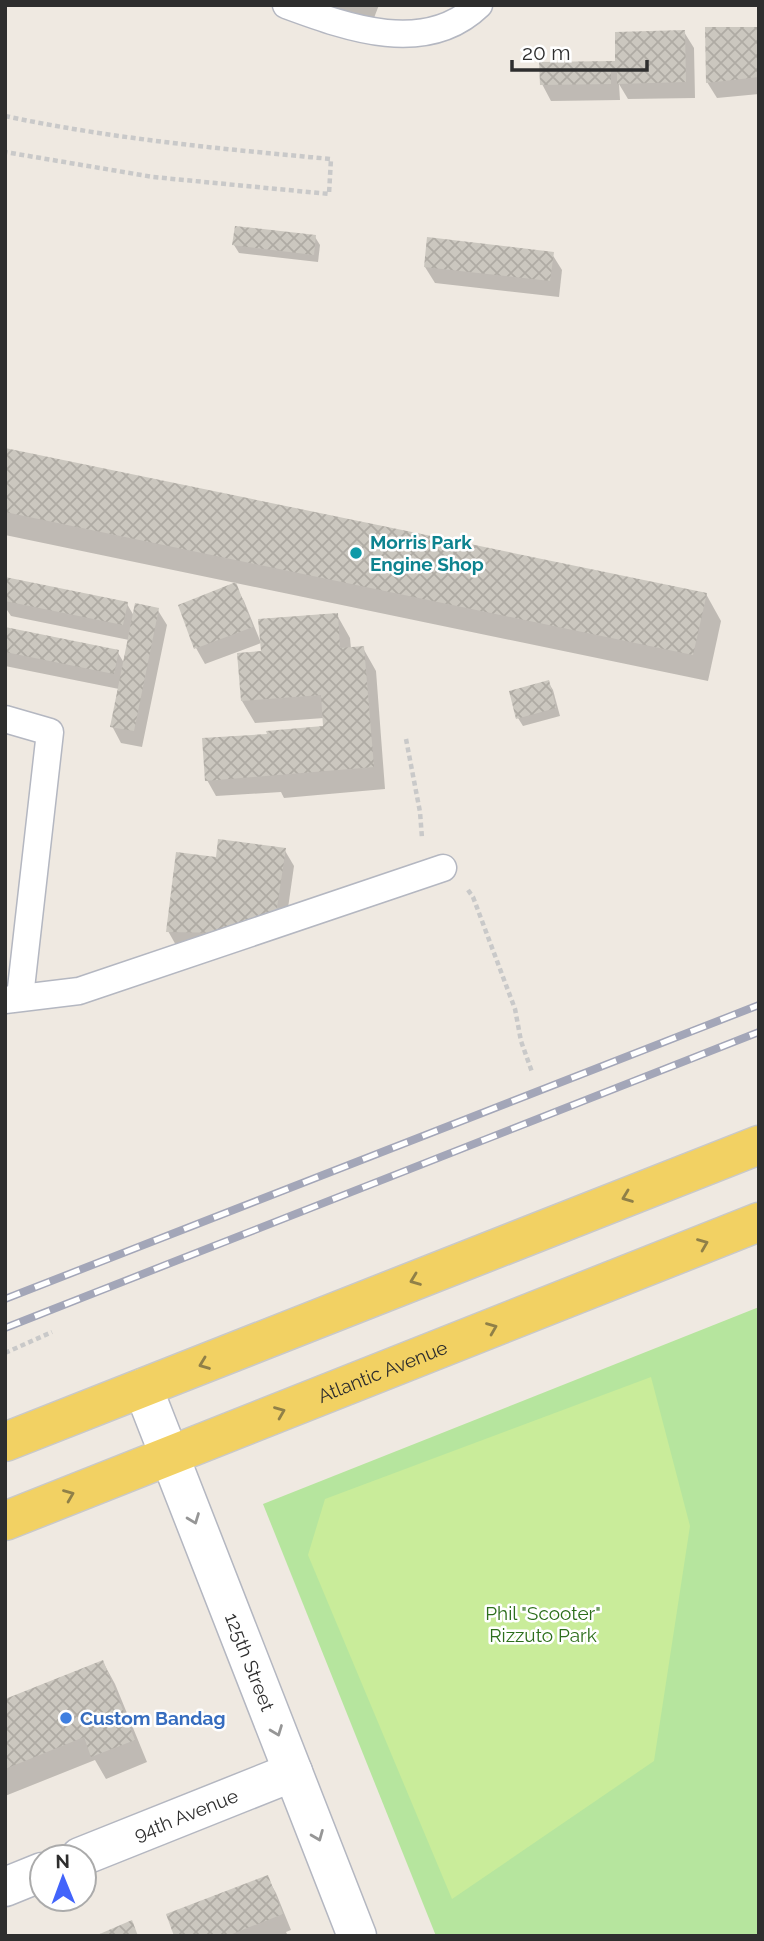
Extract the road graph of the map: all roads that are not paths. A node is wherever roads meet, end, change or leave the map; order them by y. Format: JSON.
{"nodes":[{"id":1,"x":286,"y":5,"type":"edge"},
{"id":2,"x":479,"y":5,"type":"edge"},
{"id":3,"x":5,"y":719,"type":"edge"},
{"id":4,"x":443,"y":868,"type":"dead end"},
{"id":5,"x":13,"y":998,"type":"edge"},
{"id":6,"x":759,"y":1145,"type":"edge"},
{"id":7,"x":759,"y":1222,"type":"edge"},
{"id":8,"x":143,"y":1388,"type":"junction"},
{"id":9,"x":5,"y":1442,"type":"edge"},
{"id":10,"x":169,"y":1456,"type":"junction"},
{"id":11,"x":5,"y":1521,"type":"edge"},
{"id":12,"x":293,"y":1772,"type":"junction"},
{"id":13,"x":98,"y":1850,"type":"edge"},
{"id":14,"x":28,"y":1877,"type":"edge"},
{"id":15,"x":5,"y":1886,"type":"edge"},
{"id":16,"x":357,"y":1936,"type":"edge"}],
"edges":[{"from":1,"to":2,"type":"lane"},
{"from":3,"to":5,"type":"lane"},
{"from":4,"to":5,"type":"lane"},
{"from":6,"to":8,"type":"main road","one_way":true},
{"from":10,"to":7,"type":"main road","name":"Atlantic Avenue","one_way":true},
{"from":8,"to":9,"type":"main road"},
{"from":8,"to":10,"type":"street","name":"125th Street"},
{"from":11,"to":10,"type":"main road","name":"Atlantic Avenue","one_way":true},
{"from":10,"to":12,"type":"street","name":"125th Street","one_way":true},
{"from":12,"to":13,"type":"street","name":"94th Avenue"},
{"from":12,"to":16,"type":"street","name":"125th Street","one_way":true},
{"from":14,"to":15,"type":"street"}]}
